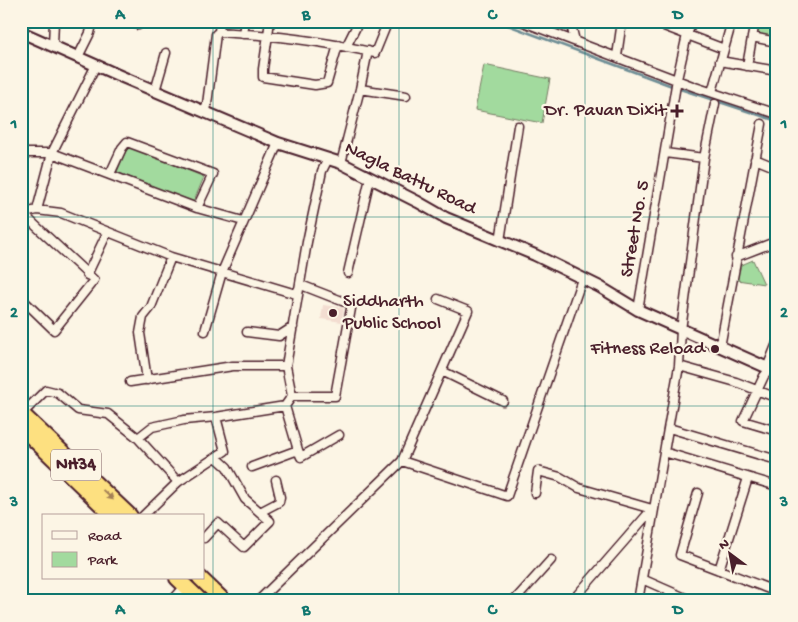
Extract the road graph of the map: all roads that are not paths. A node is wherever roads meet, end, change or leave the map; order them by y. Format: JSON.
{"nodes":[{"id":1,"x":54,"y":21,"type":"edge"},
{"id":2,"x":93,"y":21,"type":"edge"},
{"id":3,"x":220,"y":21,"type":"edge"},
{"id":4,"x":245,"y":21,"type":"edge"},
{"id":5,"x":270,"y":21,"type":"edge"},
{"id":6,"x":359,"y":21,"type":"edge"},
{"id":7,"x":388,"y":21,"type":"edge"},
{"id":8,"x":521,"y":21,"type":"edge"},
{"id":9,"x":570,"y":21,"type":"edge"},
{"id":10,"x":622,"y":21,"type":"edge"},
{"id":11,"x":651,"y":21,"type":"edge"},
{"id":12,"x":692,"y":21,"type":"edge"},
{"id":13,"x":732,"y":21,"type":"edge"},
{"id":14,"x":755,"y":21,"type":"edge"},
{"id":15,"x":21,"y":32,"type":"edge"},
{"id":16,"x":219,"y":32,"type":"junction"},
{"id":17,"x":243,"y":34,"type":"junction"},
{"id":18,"x":267,"y":35,"type":"junction"},
{"id":19,"x":687,"y":35,"type":"junction"},
{"id":20,"x":752,"y":37,"type":"junction"},
{"id":21,"x":575,"y":41,"type":"junction"},
{"id":22,"x":777,"y":42,"type":"edge"},
{"id":23,"x":53,"y":46,"type":"junction"},
{"id":24,"x":342,"y":46,"type":"junction"},
{"id":25,"x":724,"y":49,"type":"junction"},
{"id":26,"x":368,"y":51,"type":"junction"},
{"id":27,"x":166,"y":53,"type":"dead end"},
{"id":28,"x":617,"y":56,"type":"junction"},
{"id":29,"x":78,"y":57,"type":"junction"},
{"id":30,"x":720,"y":61,"type":"junction"},
{"id":31,"x":96,"y":65,"type":"junction"},
{"id":32,"x":747,"y":66,"type":"junction"},
{"id":33,"x":777,"y":71,"type":"edge"},
{"id":34,"x":676,"y":84,"type":"junction"},
{"id":35,"x":360,"y":89,"type":"junction"},
{"id":36,"x":156,"y":91,"type":"junction"},
{"id":37,"x":712,"y":92,"type":"junction"},
{"id":38,"x":406,"y":96,"type":"dead end"},
{"id":39,"x":715,"y":104,"type":"dead end"},
{"id":40,"x":206,"y":112,"type":"junction"},
{"id":41,"x":777,"y":114,"type":"edge"},
{"id":42,"x":762,"y":124,"type":"dead end"},
{"id":43,"x":518,"y":126,"type":"dead end"},
{"id":44,"x":278,"y":143,"type":"junction"},
{"id":45,"x":21,"y":153,"type":"edge"},
{"id":46,"x":52,"y":153,"type":"junction"},
{"id":47,"x":665,"y":153,"type":"junction"},
{"id":48,"x":704,"y":158,"type":"junction"},
{"id":49,"x":328,"y":159,"type":"junction"},
{"id":50,"x":755,"y":159,"type":"junction"},
{"id":51,"x":341,"y":164,"type":"junction"},
{"id":52,"x":777,"y":168,"type":"edge"},
{"id":53,"x":110,"y":174,"type":"junction"},
{"id":54,"x":370,"y":178,"type":"junction"},
{"id":55,"x":197,"y":208,"type":"junction"},
{"id":56,"x":37,"y":210,"type":"junction"},
{"id":57,"x":22,"y":214,"type":"edge"},
{"id":58,"x":243,"y":221,"type":"junction"},
{"id":59,"x":107,"y":233,"type":"junction"},
{"id":60,"x":500,"y":241,"type":"junction"},
{"id":61,"x":777,"y":241,"type":"edge"},
{"id":62,"x":170,"y":257,"type":"junction"},
{"id":63,"x":736,"y":257,"type":"junction"},
{"id":64,"x":222,"y":272,"type":"junction"},
{"id":65,"x":348,"y":273,"type":"dead end"},
{"id":66,"x":88,"y":275,"type":"junction"},
{"id":67,"x":582,"y":279,"type":"junction"},
{"id":68,"x":301,"y":285,"type":"junction"},
{"id":69,"x":22,"y":299,"type":"edge"},
{"id":70,"x":438,"y":299,"type":"dead end"},
{"id":71,"x":638,"y":310,"type":"junction"},
{"id":72,"x":293,"y":327,"type":"junction"},
{"id":73,"x":681,"y":330,"type":"junction"},
{"id":74,"x":205,"y":331,"type":"dead end"},
{"id":75,"x":247,"y":332,"type":"dead end"},
{"id":76,"x":777,"y":343,"type":"edge"},
{"id":77,"x":720,"y":347,"type":"junction"},
{"id":78,"x":286,"y":366,"type":"junction"},
{"id":79,"x":680,"y":366,"type":"junction"},
{"id":80,"x":771,"y":370,"type":"edge"},
{"id":81,"x":442,"y":371,"type":"junction"},
{"id":82,"x":147,"y":380,"type":"junction"},
{"id":83,"x":130,"y":382,"type":"dead end"},
{"id":84,"x":757,"y":390,"type":"junction"},
{"id":85,"x":292,"y":396,"type":"junction"},
{"id":86,"x":777,"y":398,"type":"edge"},
{"id":87,"x":503,"y":401,"type":"dead end"},
{"id":88,"x":285,"y":406,"type":"junction"},
{"id":89,"x":216,"y":417,"type":"junction"},
{"id":90,"x":22,"y":423,"type":"edge"},
{"id":91,"x":669,"y":428,"type":"junction"},
{"id":92,"x":777,"y":431,"type":"edge"},
{"id":93,"x":340,"y":436,"type":"dead end"},
{"id":94,"x":138,"y":438,"type":"junction"},
{"id":95,"x":298,"y":450,"type":"junction"},
{"id":96,"x":664,"y":452,"type":"junction"},
{"id":97,"x":216,"y":457,"type":"junction"},
{"id":98,"x":777,"y":460,"type":"edge"},
{"id":99,"x":402,"y":461,"type":"junction"},
{"id":100,"x":252,"y":467,"type":"dead end"},
{"id":101,"x":748,"y":478,"type":"junction"},
{"id":102,"x":276,"y":480,"type":"dead end"},
{"id":103,"x":178,"y":482,"type":"junction"},
{"id":104,"x":777,"y":486,"type":"edge"},
{"id":105,"x":535,"y":493,"type":"dead end"},
{"id":106,"x":698,"y":493,"type":"dead end"},
{"id":107,"x":654,"y":507,"type":"junction"},
{"id":108,"x":260,"y":512,"type":"junction"},
{"id":109,"x":111,"y":514,"type":"edge"},
{"id":110,"x":128,"y":514,"type":"edge"},
{"id":111,"x":145,"y":514,"type":"edge"},
{"id":112,"x":205,"y":537,"type":"edge"},
{"id":113,"x":551,"y":560,"type":"dead end"},
{"id":114,"x":719,"y":570,"type":"junction"},
{"id":115,"x":202,"y":580,"type":"edge"},
{"id":116,"x":642,"y":580,"type":"junction"},
{"id":117,"x":181,"y":582,"type":"edge"},
{"id":118,"x":777,"y":592,"type":"edge"},
{"id":119,"x":172,"y":601,"type":"edge"},
{"id":120,"x":201,"y":601,"type":"edge"},
{"id":121,"x":224,"y":601,"type":"edge"},
{"id":122,"x":258,"y":601,"type":"edge"},
{"id":123,"x":514,"y":601,"type":"edge"},
{"id":124,"x":572,"y":601,"type":"edge"},
{"id":125,"x":638,"y":601,"type":"edge"},
{"id":126,"x":692,"y":601,"type":"edge"}],
"edges":[{"from":1,"to":23,"type":"street"},
{"from":2,"to":29,"type":"street"},
{"from":3,"to":16,"type":"street"},
{"from":4,"to":17,"type":"street"},
{"from":5,"to":18,"type":"street"},
{"from":6,"to":24,"type":"street"},
{"from":7,"to":26,"type":"street"},
{"from":8,"to":21,"type":"street"},
{"from":9,"to":21,"type":"street"},
{"from":10,"to":28,"type":"street"},
{"from":11,"to":19,"type":"street"},
{"from":12,"to":19,"type":"street","name":"Street No. 5"},
{"from":13,"to":25,"type":"street"},
{"from":14,"to":20,"type":"street"},
{"from":15,"to":23,"type":"street","name":"Nagla Battu Road"},
{"from":16,"to":17,"type":"street"},
{"from":16,"to":40,"type":"street"},
{"from":17,"to":18,"type":"street"},
{"from":18,"to":24,"type":"street"},
{"from":18,"to":24,"type":"street"},
{"from":19,"to":25,"type":"street"},
{"from":19,"to":34,"type":"street","name":"Street No. 5"},
{"from":20,"to":22,"type":"street"},
{"from":20,"to":32,"type":"street"},
{"from":21,"to":28,"type":"street"},
{"from":23,"to":29,"type":"street","name":"Nagla Battu Road"},
{"from":24,"to":26,"type":"street"},
{"from":25,"to":30,"type":"street"},
{"from":26,"to":35,"type":"street"},
{"from":27,"to":36,"type":"street"},
{"from":28,"to":34,"type":"street"},
{"from":29,"to":31,"type":"street","name":"Nagla Battu Road"},
{"from":30,"to":32,"type":"street"},
{"from":30,"to":37,"type":"street"},
{"from":31,"to":36,"type":"street","name":"Nagla Battu Road"},
{"from":31,"to":46,"type":"street"},
{"from":32,"to":33,"type":"street"},
{"from":34,"to":37,"type":"street"},
{"from":34,"to":47,"type":"street","name":"Street No. 5"},
{"from":35,"to":38,"type":"street"},
{"from":35,"to":51,"type":"street"},
{"from":36,"to":40,"type":"street","name":"Nagla Battu Road"},
{"from":37,"to":41,"type":"street"},
{"from":39,"to":48,"type":"street"},
{"from":40,"to":44,"type":"street","name":"Nagla Battu Road"},
{"from":42,"to":50,"type":"street"},
{"from":43,"to":60,"type":"street"},
{"from":44,"to":49,"type":"street","name":"Nagla Battu Road"},
{"from":44,"to":58,"type":"street"},
{"from":45,"to":46,"type":"street"},
{"from":46,"to":53,"type":"street"},
{"from":46,"to":56,"type":"street"},
{"from":47,"to":48,"type":"street"},
{"from":47,"to":71,"type":"street","name":"Street No. 5"},
{"from":48,"to":73,"type":"street"},
{"from":49,"to":51,"type":"street","name":"Nagla Battu Road"},
{"from":49,"to":68,"type":"street"},
{"from":50,"to":52,"type":"street"},
{"from":50,"to":63,"type":"street"},
{"from":51,"to":54,"type":"street","name":"Nagla Battu Road"},
{"from":53,"to":55,"type":"street"},
{"from":53,"to":55,"type":"street"},
{"from":54,"to":60,"type":"street","name":"Nagla Battu Road"},
{"from":54,"to":65,"type":"street"},
{"from":55,"to":58,"type":"street"},
{"from":56,"to":57,"type":"street"},
{"from":56,"to":59,"type":"street"},
{"from":57,"to":66,"type":"street"},
{"from":58,"to":64,"type":"street"},
{"from":59,"to":62,"type":"street"},
{"from":59,"to":66,"type":"street"},
{"from":60,"to":67,"type":"street","name":"Nagla Battu Road"},
{"from":61,"to":63,"type":"street"},
{"from":62,"to":64,"type":"street"},
{"from":62,"to":82,"type":"street"},
{"from":63,"to":77,"type":"street"},
{"from":64,"to":68,"type":"street"},
{"from":64,"to":74,"type":"street"},
{"from":66,"to":69,"type":"street"},
{"from":67,"to":71,"type":"street","name":"Nagla Battu Road"},
{"from":67,"to":99,"type":"street"},
{"from":68,"to":72,"type":"street"},
{"from":68,"to":85,"type":"street"},
{"from":70,"to":81,"type":"street"},
{"from":71,"to":73,"type":"street","name":"Nagla Battu Road"},
{"from":72,"to":75,"type":"street"},
{"from":72,"to":78,"type":"street"},
{"from":73,"to":77,"type":"street","name":"Nagla Battu Road"},
{"from":73,"to":79,"type":"street"},
{"from":76,"to":80,"type":"street"},
{"from":77,"to":80,"type":"street","name":"Nagla Battu Road"},
{"from":78,"to":82,"type":"street"},
{"from":78,"to":85,"type":"street"},
{"from":79,"to":84,"type":"street"},
{"from":79,"to":91,"type":"street"},
{"from":80,"to":84,"type":"street"},
{"from":81,"to":87,"type":"street"},
{"from":81,"to":99,"type":"street"},
{"from":82,"to":83,"type":"street"},
{"from":84,"to":86,"type":"street"},
{"from":84,"to":92,"type":"street"},
{"from":85,"to":88,"type":"street"},
{"from":88,"to":89,"type":"street"},
{"from":88,"to":95,"type":"street"},
{"from":89,"to":94,"type":"street"},
{"from":89,"to":97,"type":"street"},
{"from":90,"to":94,"type":"street"},
{"from":90,"to":109,"type":"highway","number":"NH34"},
{"from":90,"to":110,"type":"highway","number":"NH34","one_way":true},
{"from":91,"to":96,"type":"street"},
{"from":91,"to":98,"type":"street"},
{"from":93,"to":95,"type":"street"},
{"from":94,"to":103,"type":"street"},
{"from":95,"to":100,"type":"street"},
{"from":96,"to":101,"type":"street"},
{"from":96,"to":107,"type":"street"},
{"from":97,"to":103,"type":"street"},
{"from":97,"to":108,"type":"street"},
{"from":99,"to":122,"type":"street"},
{"from":101,"to":104,"type":"street"},
{"from":101,"to":114,"type":"street"},
{"from":102,"to":108,"type":"street"},
{"from":103,"to":111,"type":"street"},
{"from":105,"to":107,"type":"street"},
{"from":106,"to":114,"type":"street"},
{"from":107,"to":116,"type":"street"},
{"from":107,"to":124,"type":"street"},
{"from":108,"to":112,"type":"street"},
{"from":113,"to":123,"type":"street"},
{"from":114,"to":118,"type":"street"},
{"from":115,"to":121,"type":"highway"},
{"from":116,"to":125,"type":"street"},
{"from":116,"to":126,"type":"street"},
{"from":117,"to":119,"type":"street"},
{"from":117,"to":120,"type":"highway"}]}
